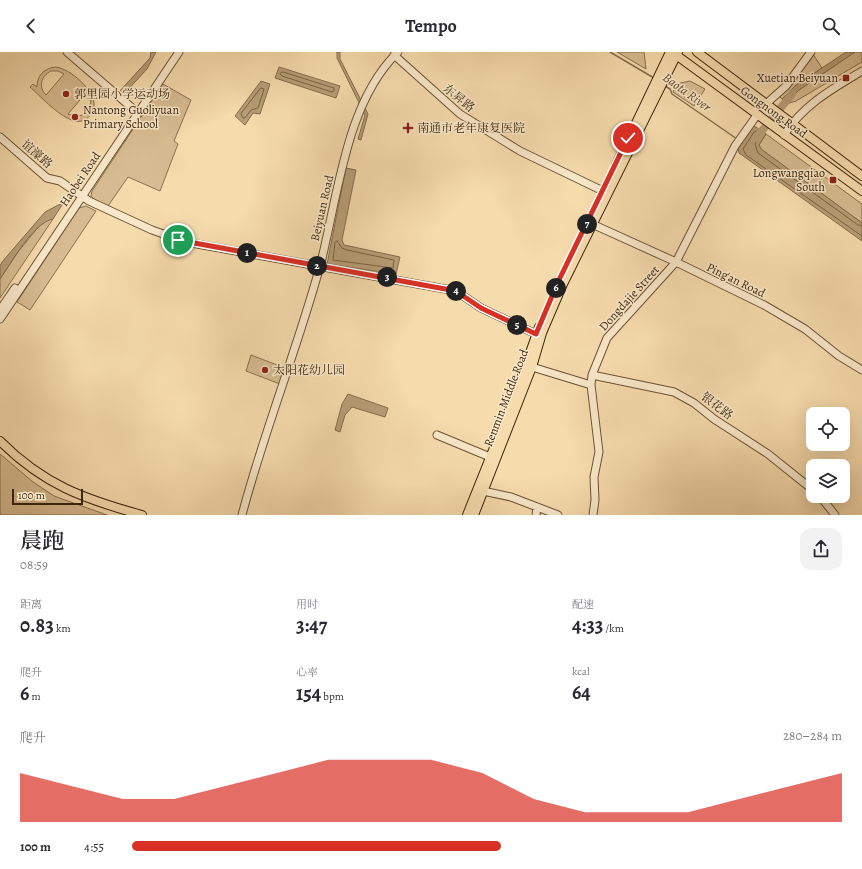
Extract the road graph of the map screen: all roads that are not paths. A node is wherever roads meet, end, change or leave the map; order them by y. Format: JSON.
{"nodes":[{"id":1,"x":67,"y":52,"type":"edge"},
{"id":2,"x":174,"y":52,"type":"edge"},
{"id":3,"x":179,"y":52,"type":"edge"},
{"id":4,"x":696,"y":52,"type":"edge"},
{"id":5,"x":811,"y":52,"type":"edge"},
{"id":6,"x":674,"y":53,"type":"edge"},
{"id":7,"x":396,"y":54,"type":"edge"},
{"id":8,"x":862,"y":71,"type":"edge"},
{"id":9,"x":656,"y":88,"type":"junction"},
{"id":10,"x":769,"y":106,"type":"junction"},
{"id":11,"x":136,"y":111,"type":"junction"},
{"id":12,"x":759,"y":117,"type":"junction"},
{"id":13,"x":791,"y":123,"type":"junction"},
{"id":14,"x":784,"y":135,"type":"junction"},
{"id":15,"x":0,"y":137,"type":"edge"},
{"id":16,"x":862,"y":176,"type":"edge"},
{"id":17,"x":603,"y":191,"type":"junction"},
{"id":18,"x":862,"y":191,"type":"edge"},
{"id":19,"x":80,"y":196,"type":"junction"},
{"id":20,"x":592,"y":224,"type":"junction"},
{"id":21,"x":676,"y":262,"type":"junction"},
{"id":22,"x":320,"y":266,"type":"junction"},
{"id":23,"x":0,"y":310,"type":"edge"},
{"id":24,"x":0,"y":319,"type":"edge"},
{"id":25,"x":536,"y":334,"type":"junction"},
{"id":26,"x":532,"y":367,"type":"junction"},
{"id":27,"x":862,"y":370,"type":"edge"},
{"id":28,"x":592,"y":375,"type":"junction"},
{"id":29,"x":591,"y":385,"type":"junction"},
{"id":30,"x":437,"y":435,"type":"dead end"},
{"id":31,"x":0,"y":441,"type":"edge"},
{"id":32,"x":0,"y":448,"type":"edge"},
{"id":33,"x":490,"y":457,"type":"junction"},
{"id":34,"x":806,"y":484,"type":"edge"},
{"id":35,"x":483,"y":491,"type":"junction"},
{"id":36,"x":826,"y":503,"type":"edge"},
{"id":37,"x":537,"y":507,"type":"junction"},
{"id":38,"x":130,"y":515,"type":"edge"},
{"id":39,"x":142,"y":515,"type":"edge"},
{"id":40,"x":242,"y":515,"type":"edge"},
{"id":41,"x":467,"y":515,"type":"edge"},
{"id":42,"x":474,"y":515,"type":"edge"},
{"id":43,"x":536,"y":515,"type":"edge"},
{"id":44,"x":558,"y":515,"type":"edge"},
{"id":45,"x":593,"y":515,"type":"edge"},
{"id":46,"x":836,"y":515,"type":"edge"}],
"edges":[{"from":1,"to":11,"type":"street"},
{"from":2,"to":11,"type":"street","name":"Haobei Road"},
{"from":3,"to":11,"type":"street","name":"Haobei Road"},
{"from":4,"to":10,"type":"main road","name":"Gongnong Road"},
{"from":5,"to":10,"type":"street"},
{"from":6,"to":9,"type":"main road","name":"Renmin Middle Road"},
{"from":6,"to":12,"type":"main road","name":"Gongnong Road"},
{"from":7,"to":17,"type":"street","name":"东昇路"},
{"from":7,"to":22,"type":"street","name":"Beiyuan Road"},
{"from":8,"to":13,"type":"street"},
{"from":9,"to":17,"type":"main road","name":"Renmin Middle Road"},
{"from":9,"to":20,"type":"main road","name":"Renmin Middle Road"},
{"from":10,"to":13,"type":"main road","name":"Gongnong Road"},
{"from":11,"to":19,"type":"street","name":"Haobei Road"},
{"from":12,"to":14,"type":"main road","name":"Gongnong Road"},
{"from":12,"to":21,"type":"street","name":"Dongdajie Street"},
{"from":13,"to":14,"type":"street"},
{"from":13,"to":16,"type":"main road","name":"Gongnong Road"},
{"from":14,"to":18,"type":"main road","name":"Gongnong Road"},
{"from":15,"to":19,"type":"street","name":"谊濠路"},
{"from":17,"to":25,"type":"main road","name":"Renmin Middle Road"},
{"from":19,"to":22,"type":"street","name":"谊濠路"},
{"from":19,"to":23,"type":"street","name":"Haobei Road"},
{"from":19,"to":24,"type":"street","name":"Haobei Road"},
{"from":20,"to":21,"type":"street","name":"Ping'an Road"},
{"from":20,"to":26,"type":"main road","name":"Renmin Middle Road"},
{"from":21,"to":27,"type":"street","name":"Ping'an Road"},
{"from":21,"to":28,"type":"street","name":"Dongdajie Street"},
{"from":22,"to":25,"type":"street","name":"谊濠路"},
{"from":22,"to":40,"type":"street","name":"Beiyuan Road"},
{"from":25,"to":33,"type":"main road","name":"Renmin Middle Road"},
{"from":26,"to":29,"type":"street"},
{"from":26,"to":35,"type":"main road","name":"Renmin Middle Road"},
{"from":28,"to":29,"type":"street","name":"Dongdajie Street"},
{"from":28,"to":34,"type":"street","name":"银花路"},
{"from":29,"to":45,"type":"street","name":"Dongdajie Street"},
{"from":30,"to":33,"type":"street"},
{"from":31,"to":39,"type":"main road"},
{"from":32,"to":38,"type":"main road"},
{"from":33,"to":41,"type":"main road","name":"Renmin Middle Road"},
{"from":35,"to":37,"type":"street"},
{"from":35,"to":42,"type":"main road","name":"Renmin Middle Road"},
{"from":36,"to":46,"type":"street"},
{"from":37,"to":43,"type":"street"},
{"from":37,"to":44,"type":"street"}]}
